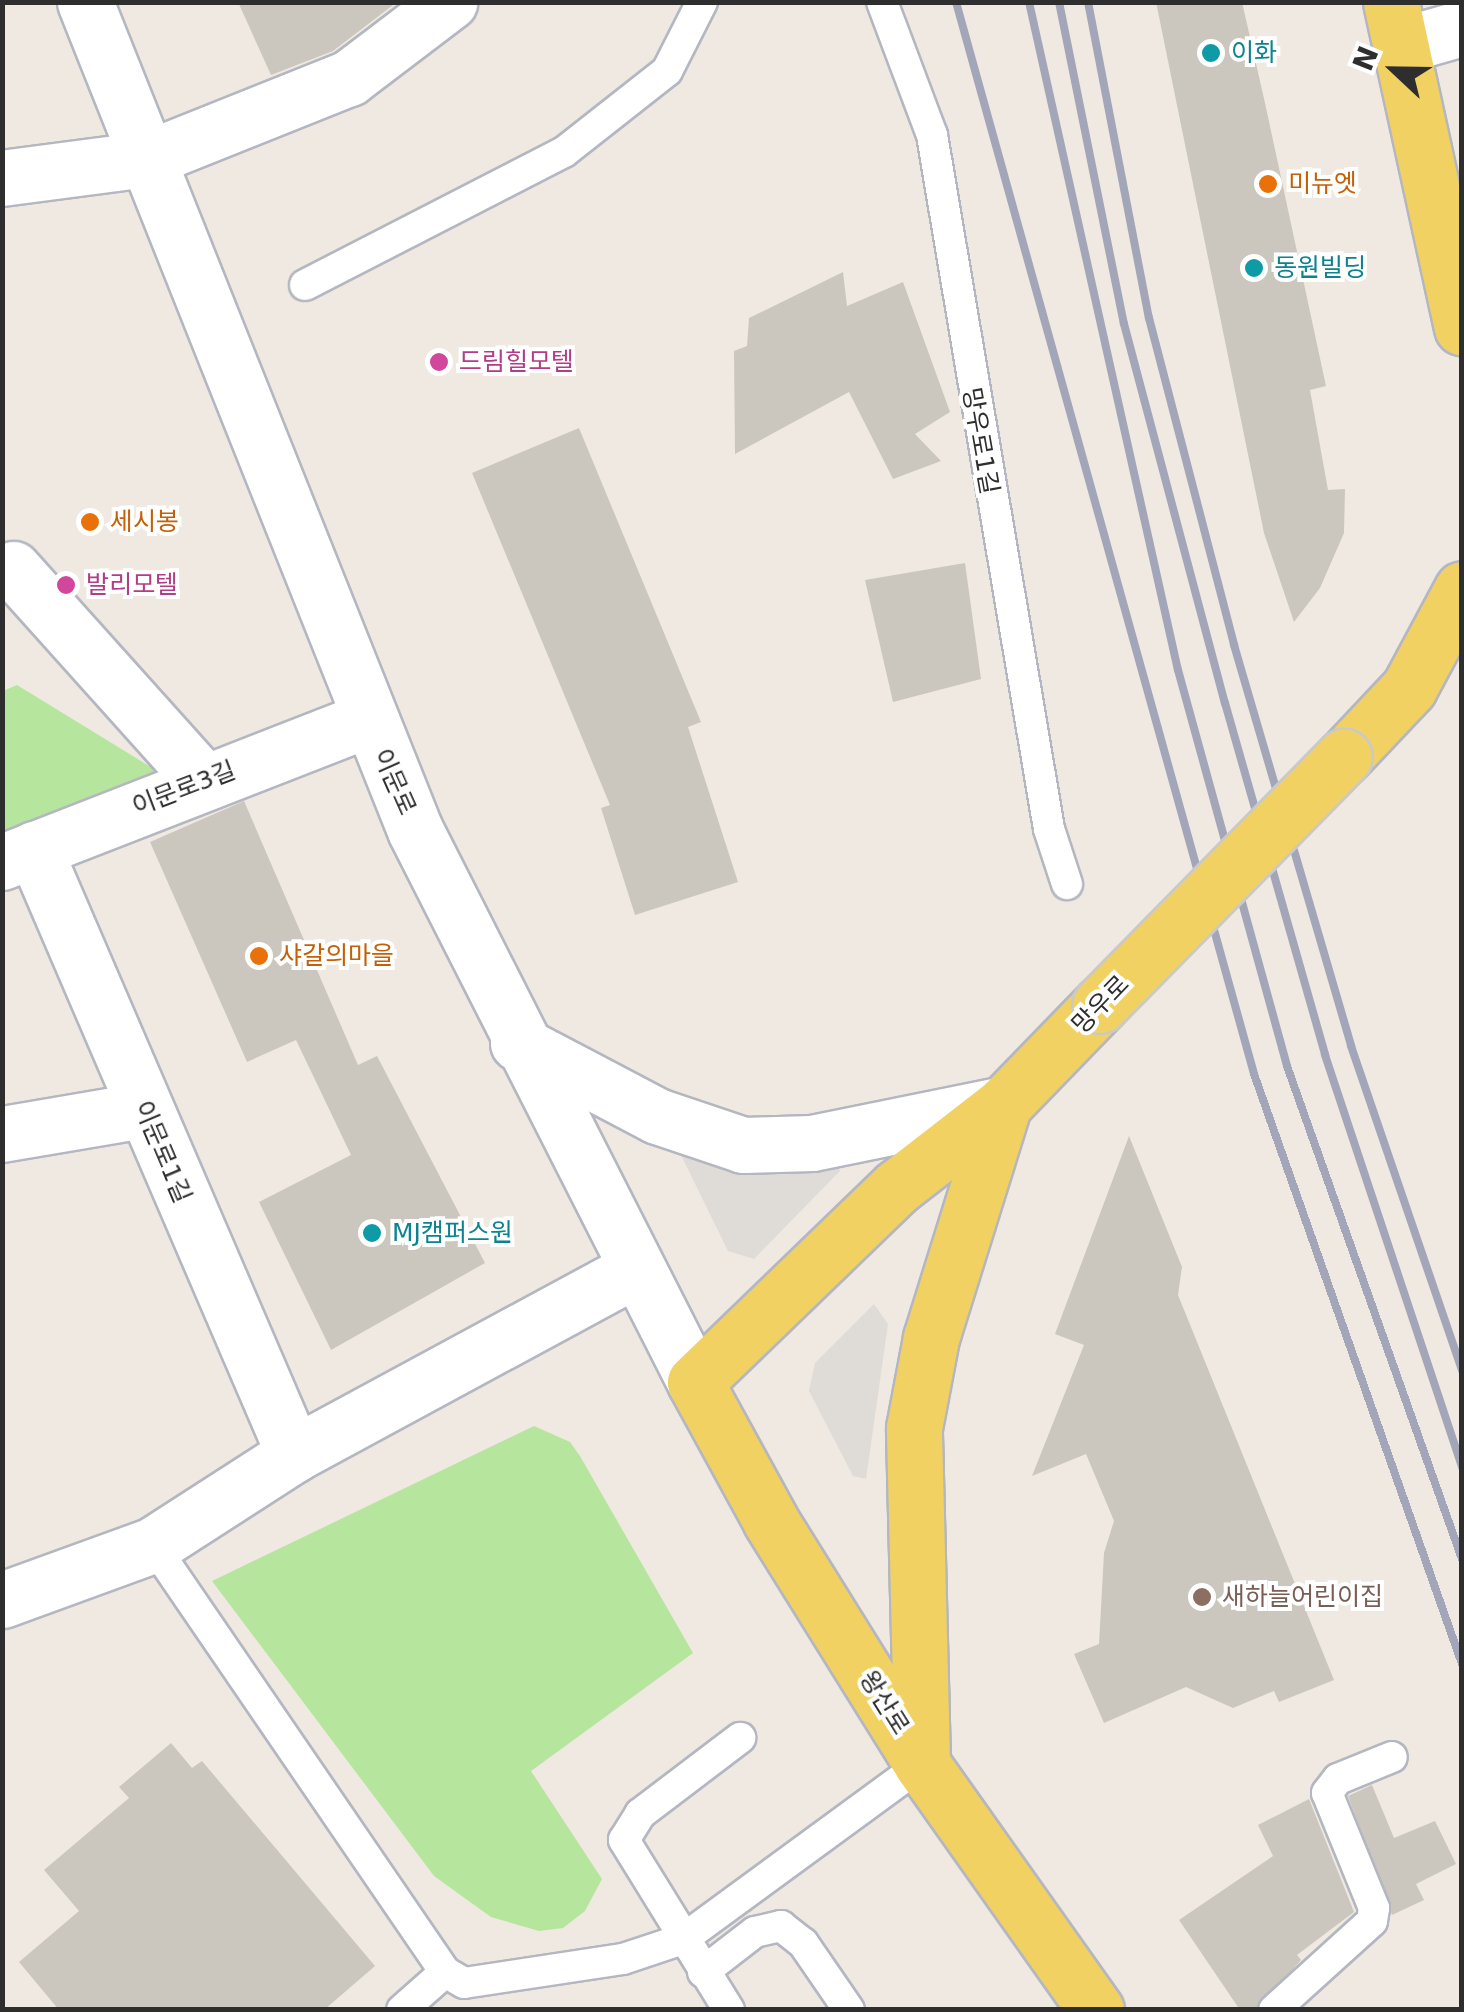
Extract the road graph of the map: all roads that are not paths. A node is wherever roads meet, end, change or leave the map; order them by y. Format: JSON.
{"nodes":[{"id":1,"x":85,"y":2,"type":"edge"},
{"id":2,"x":450,"y":2,"type":"edge"},
{"id":3,"x":702,"y":2,"type":"edge"},
{"id":4,"x":882,"y":2,"type":"edge"},
{"id":5,"x":1397,"y":24,"type":"edge"},
{"id":6,"x":1462,"y":28,"type":"edge"},
{"id":7,"x":146,"y":159,"type":"junction"},
{"id":8,"x":2,"y":178,"type":"edge"},
{"id":9,"x":305,"y":284,"type":"dead end"},
{"id":10,"x":1462,"y":327,"type":"edge"},
{"id":11,"x":13,"y":569,"type":"dead end"},
{"id":12,"x":1462,"y":588,"type":"edge"},
{"id":13,"x":367,"y":720,"type":"junction"},
{"id":14,"x":203,"y":781,"type":"junction"},
{"id":15,"x":18,"y":855,"type":"edge"},
{"id":16,"x":1067,"y":884,"type":"dead end"},
{"id":17,"x":518,"y":1043,"type":"junction"},
{"id":18,"x":1004,"y":1104,"type":"junction"},
{"id":19,"x":144,"y":1110,"type":"junction"},
{"id":20,"x":2,"y":1134,"type":"edge"},
{"id":21,"x":634,"y":1270,"type":"junction"},
{"id":22,"x":695,"y":1382,"type":"junction"},
{"id":23,"x":294,"y":1454,"type":"junction"},
{"id":24,"x":153,"y":1545,"type":"junction"},
{"id":25,"x":5,"y":1592,"type":"edge"},
{"id":26,"x":740,"y":1738,"type":"dead end"},
{"id":27,"x":1392,"y":1757,"type":"dead end"},
{"id":28,"x":922,"y":1764,"type":"junction"},
{"id":29,"x":683,"y":1939,"type":"junction"},
{"id":30,"x":445,"y":1972,"type":"junction"},
{"id":31,"x":704,"y":1972,"type":"junction"},
{"id":32,"x":402,"y":2010,"type":"edge"},
{"id":33,"x":728,"y":2010,"type":"edge"},
{"id":34,"x":848,"y":2010,"type":"edge"},
{"id":35,"x":1096,"y":2010,"type":"edge"},
{"id":36,"x":1274,"y":2010,"type":"edge"}],
"edges":[{"from":1,"to":7,"type":"street","name":"이문로"},
{"from":2,"to":7,"type":"street"},
{"from":3,"to":9,"type":"lane"},
{"from":4,"to":16,"type":"lane","name":"망우로1길"},
{"from":5,"to":6,"type":"street"},
{"from":5,"to":10,"type":"main road"},
{"from":7,"to":8,"type":"street"},
{"from":7,"to":13,"type":"street","name":"이문로"},
{"from":11,"to":14,"type":"street"},
{"from":12,"to":18,"type":"main road","name":"망우로","bridge":true},
{"from":13,"to":14,"type":"street","name":"이문로3길"},
{"from":13,"to":17,"type":"street","name":"이문로"},
{"from":14,"to":15,"type":"street","name":"이문로3길"},
{"from":15,"to":19,"type":"street","name":"이문로1길"},
{"from":17,"to":18,"type":"street"},
{"from":17,"to":21,"type":"street","name":"이문로"},
{"from":18,"to":22,"type":"main road","name":"망우로"},
{"from":18,"to":28,"type":"main road"},
{"from":19,"to":20,"type":"street"},
{"from":19,"to":23,"type":"street","name":"이문로1길"},
{"from":21,"to":22,"type":"street","name":"이문로"},
{"from":21,"to":23,"type":"street"},
{"from":22,"to":28,"type":"main road","name":"왕산로"},
{"from":23,"to":24,"type":"street"},
{"from":24,"to":25,"type":"street"},
{"from":24,"to":30,"type":"lane"},
{"from":26,"to":29,"type":"lane"},
{"from":27,"to":36,"type":"lane"},
{"from":28,"to":29,"type":"lane"},
{"from":28,"to":35,"type":"main road","name":"왕산로"},
{"from":29,"to":30,"type":"lane"},
{"from":29,"to":31,"type":"lane"},
{"from":30,"to":32,"type":"lane"},
{"from":31,"to":33,"type":"lane"},
{"from":31,"to":34,"type":"lane"}]}
